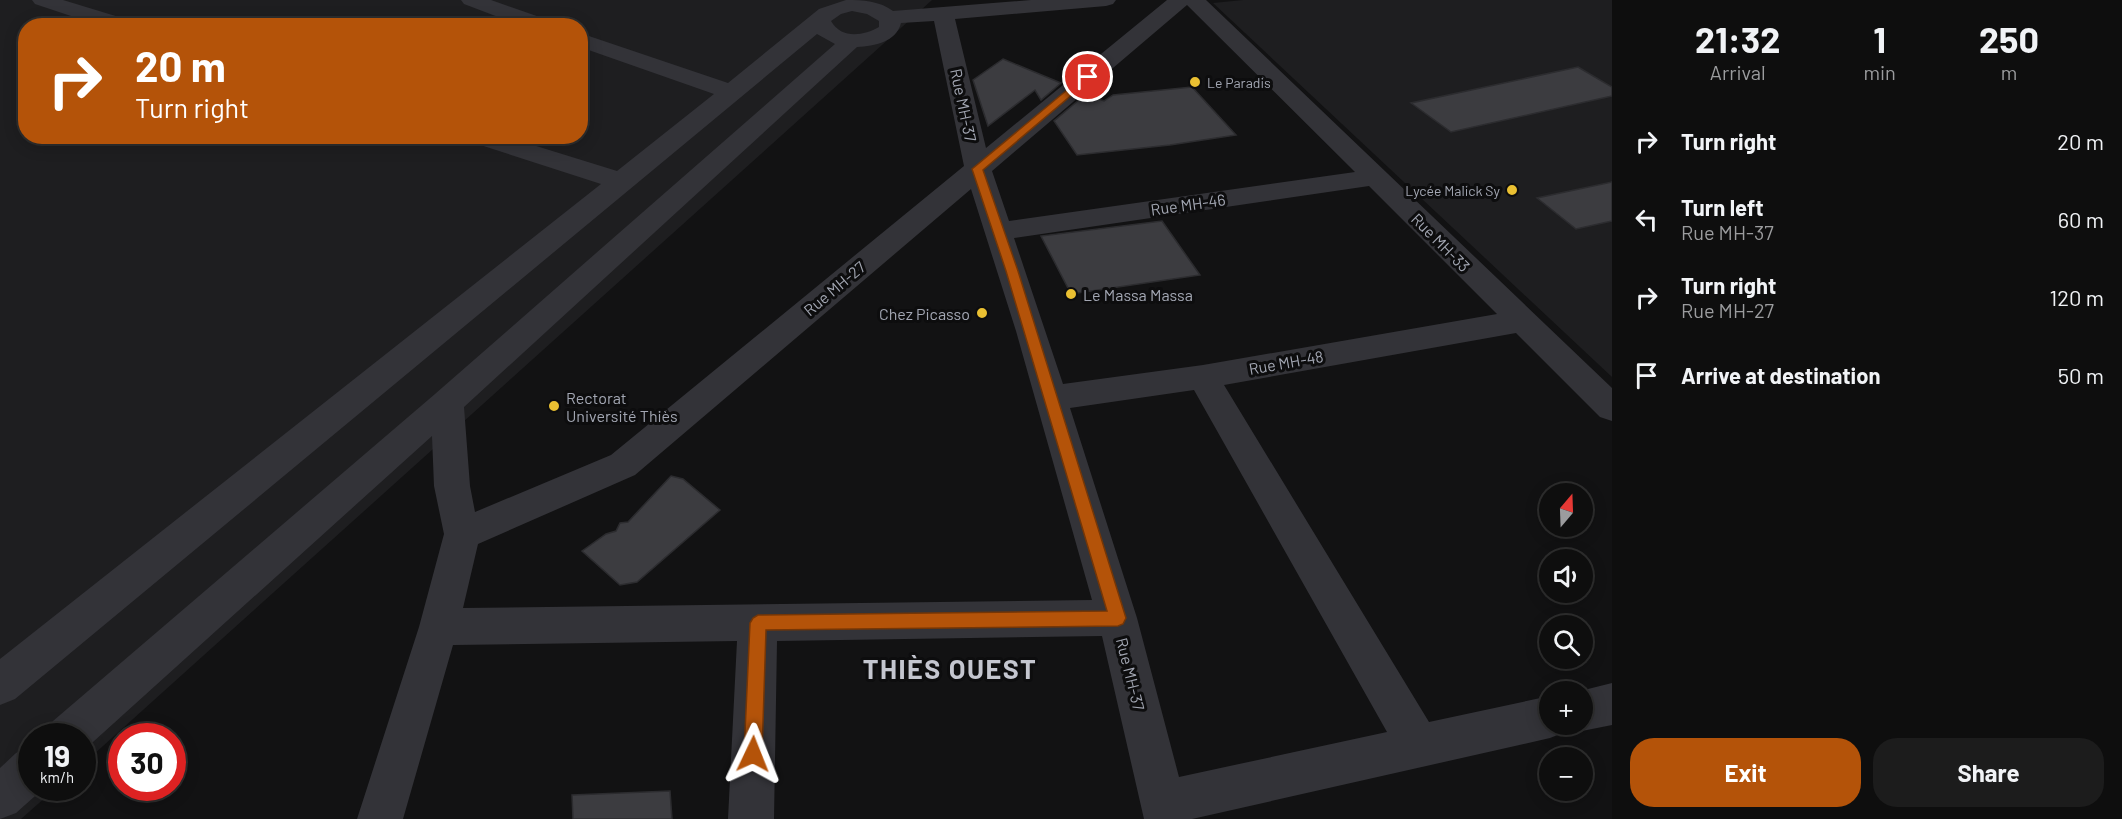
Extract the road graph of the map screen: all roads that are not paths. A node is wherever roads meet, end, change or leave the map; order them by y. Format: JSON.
{"nodes":[{"id":1,"x":42,"y":0,"type":"edge"},
{"id":2,"x":471,"y":0,"type":"edge"},
{"id":3,"x":1106,"y":0,"type":"edge"},
{"id":4,"x":1180,"y":0,"type":"edge"},
{"id":5,"x":1194,"y":0,"type":"edge"},
{"id":6,"x":869,"y":3,"type":"edge"},
{"id":7,"x":942,"y":12,"type":"junction"},
{"id":8,"x":98,"y":18,"type":"edge"},
{"id":9,"x":521,"y":18,"type":"edge"},
{"id":10,"x":889,"y":18,"type":"junction"},
{"id":11,"x":820,"y":21,"type":"junction"},
{"id":12,"x":851,"y":40,"type":"junction"},
{"id":13,"x":588,"y":42,"type":"edge"},
{"id":14,"x":731,"y":92,"type":"junction"},
{"id":15,"x":502,"y":144,"type":"edge"},
{"id":16,"x":978,"y":169,"type":"junction"},
{"id":17,"x":1376,"y":177,"type":"junction"},
{"id":18,"x":620,"y":181,"type":"junction"},
{"id":19,"x":1000,"y":231,"type":"junction"},
{"id":20,"x":1521,"y":321,"type":"junction"},
{"id":21,"x":1203,"y":377,"type":"junction"},
{"id":22,"x":1051,"y":398,"type":"junction"},
{"id":23,"x":447,"y":403,"type":"junction"},
{"id":24,"x":1612,"y":408,"type":"edge"},
{"id":25,"x":462,"y":534,"type":"junction"},
{"id":26,"x":1118,"y":618,"type":"junction"},
{"id":27,"x":758,"y":623,"type":"junction"},
{"id":28,"x":439,"y":627,"type":"junction"},
{"id":29,"x":0,"y":685,"type":"edge"},
{"id":30,"x":1612,"y":704,"type":"edge"},
{"id":31,"x":1593,"y":708,"type":"edge"},
{"id":32,"x":1539,"y":719,"type":"edge"},
{"id":33,"x":83,"y":723,"type":"edge"},
{"id":34,"x":1419,"y":746,"type":"junction"},
{"id":35,"x":18,"y":781,"type":"edge"},
{"id":36,"x":0,"y":797,"type":"edge"},
{"id":37,"x":1165,"y":811,"type":"edge"},
{"id":38,"x":380,"y":819,"type":"edge"},
{"id":39,"x":751,"y":819,"type":"edge"}],
"edges":[{"from":1,"to":8,"type":"street"},
{"from":2,"to":9,"type":"street"},
{"from":3,"to":7,"type":"street"},
{"from":4,"to":16,"type":"street","name":"Rue MH-27"},
{"from":5,"to":17,"type":"street","name":"Rue MH-33"},
{"from":6,"to":10,"type":"street"},
{"from":6,"to":11,"type":"street"},
{"from":7,"to":10,"type":"street"},
{"from":7,"to":16,"type":"street","name":"Rue MH-37"},
{"from":10,"to":12,"type":"street"},
{"from":11,"to":12,"type":"street"},
{"from":11,"to":14,"type":"street"},
{"from":12,"to":23,"type":"street"},
{"from":13,"to":14,"type":"street"},
{"from":14,"to":18,"type":"street"},
{"from":15,"to":18,"type":"street"},
{"from":16,"to":19,"type":"street","name":"Rue MH-37"},
{"from":16,"to":25,"type":"street","name":"Rue MH-27"},
{"from":17,"to":19,"type":"street","name":"Rue MH-46"},
{"from":17,"to":20,"type":"street","name":"Rue MH-33"},
{"from":18,"to":29,"type":"street"},
{"from":19,"to":22,"type":"street","name":"Rue MH-37"},
{"from":20,"to":21,"type":"street","name":"Rue MH-48"},
{"from":20,"to":24,"type":"street","name":"Rue MH-33"},
{"from":21,"to":22,"type":"street","name":"Rue MH-48"},
{"from":21,"to":34,"type":"street"},
{"from":22,"to":26,"type":"street","name":"Rue MH-37"},
{"from":23,"to":25,"type":"street"},
{"from":23,"to":33,"type":"street"},
{"from":25,"to":28,"type":"street"},
{"from":26,"to":27,"type":"street"},
{"from":26,"to":37,"type":"street","name":"Rue MH-37"},
{"from":27,"to":28,"type":"street"},
{"from":27,"to":39,"type":"street"},
{"from":28,"to":38,"type":"street"},
{"from":30,"to":31,"type":"street"},
{"from":32,"to":34,"type":"street"},
{"from":34,"to":37,"type":"street"},
{"from":35,"to":36,"type":"street"}]}
